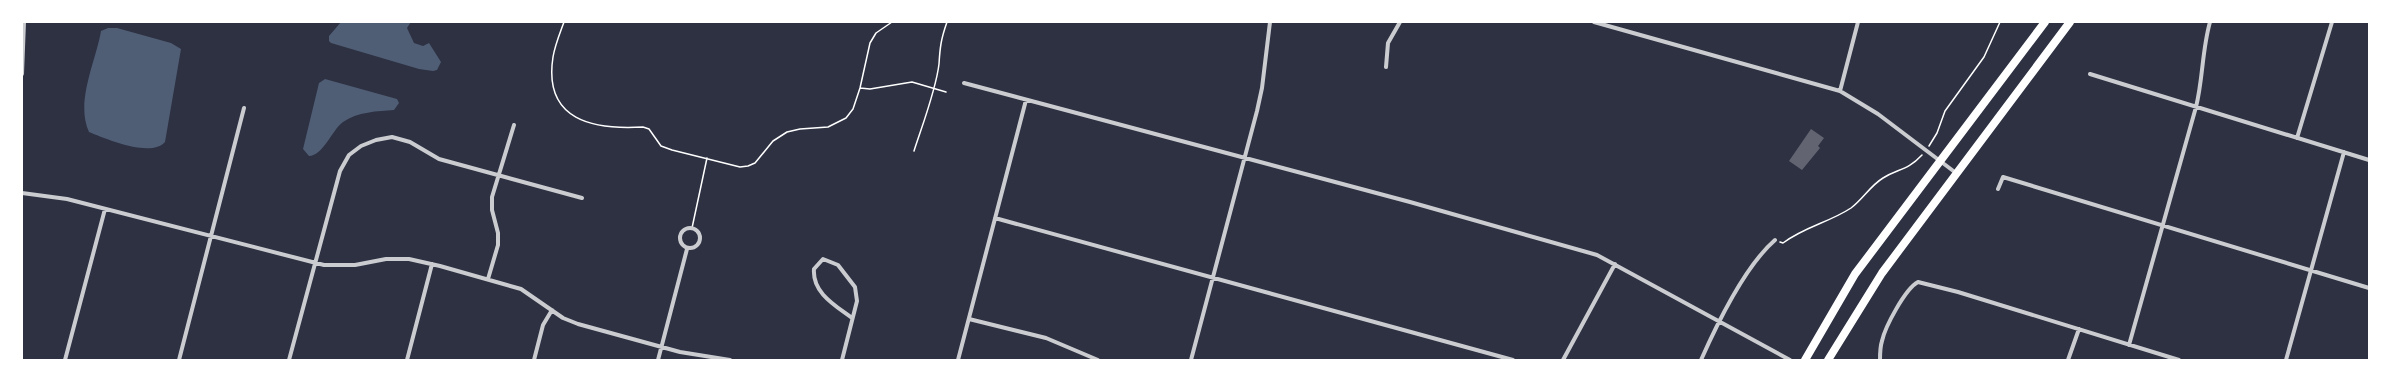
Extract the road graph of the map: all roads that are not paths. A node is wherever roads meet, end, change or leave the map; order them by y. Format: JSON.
{"nodes":[{"id":1,"x":24,"y":22,"type":"edge"},
{"id":2,"x":1270,"y":22,"type":"edge"},
{"id":3,"x":1400,"y":22,"type":"edge"},
{"id":4,"x":1594,"y":22,"type":"edge"},
{"id":5,"x":1858,"y":22,"type":"edge"},
{"id":6,"x":2045,"y":22,"type":"edge"},
{"id":7,"x":2070,"y":22,"type":"edge"},
{"id":8,"x":2210,"y":22,"type":"edge"},
{"id":9,"x":2332,"y":22,"type":"edge"},
{"id":10,"x":1386,"y":66,"type":"dead end"},
{"id":11,"x":22,"y":74,"type":"edge"},
{"id":12,"x":2090,"y":74,"type":"dead end"},
{"id":13,"x":964,"y":83,"type":"dead end"},
{"id":14,"x":1840,"y":91,"type":"junction"},
{"id":15,"x":1026,"y":100,"type":"junction"},
{"id":16,"x":2196,"y":107,"type":"junction"},
{"id":17,"x":244,"y":108,"type":"dead end"},
{"id":18,"x":514,"y":125,"type":"dead end"},
{"id":19,"x":2297,"y":138,"type":"junction"},
{"id":20,"x":2344,"y":152,"type":"junction"},
{"id":21,"x":1245,"y":158,"type":"junction"},
{"id":22,"x":1939,"y":160,"type":"junction"},
{"id":23,"x":2369,"y":160,"type":"edge"},
{"id":24,"x":1956,"y":173,"type":"junction"},
{"id":25,"x":497,"y":176,"type":"junction"},
{"id":26,"x":1998,"y":189,"type":"dead end"},
{"id":27,"x":22,"y":193,"type":"edge"},
{"id":28,"x":582,"y":198,"type":"dead end"},
{"id":29,"x":105,"y":209,"type":"junction"},
{"id":30,"x":995,"y":218,"type":"junction"},
{"id":31,"x":2163,"y":225,"type":"junction"},
{"id":32,"x":211,"y":236,"type":"junction"},
{"id":33,"x":1775,"y":240,"type":"road end"},
{"id":34,"x":687,"y":249,"type":"junction"},
{"id":35,"x":315,"y":262,"type":"junction"},
{"id":36,"x":432,"y":264,"type":"junction"},
{"id":37,"x":1615,"y":264,"type":"junction"},
{"id":38,"x":2311,"y":270,"type":"junction"},
{"id":39,"x":1212,"y":278,"type":"junction"},
{"id":40,"x":488,"y":279,"type":"junction"},
{"id":41,"x":2369,"y":288,"type":"edge"},
{"id":42,"x":552,"y":310,"type":"junction"},
{"id":43,"x":852,"y":318,"type":"junction"},
{"id":44,"x":969,"y":319,"type":"junction"},
{"id":45,"x":1721,"y":321,"type":"junction"},
{"id":46,"x":2079,"y":329,"type":"junction"},
{"id":47,"x":2129,"y":345,"type":"junction"},
{"id":48,"x":661,"y":348,"type":"junction"},
{"id":49,"x":65,"y":360,"type":"edge"},
{"id":50,"x":178,"y":360,"type":"edge"},
{"id":51,"x":289,"y":360,"type":"edge"},
{"id":52,"x":408,"y":360,"type":"edge"},
{"id":53,"x":534,"y":360,"type":"edge"},
{"id":54,"x":658,"y":360,"type":"edge"},
{"id":55,"x":730,"y":360,"type":"edge"},
{"id":56,"x":842,"y":360,"type":"edge"},
{"id":57,"x":958,"y":360,"type":"edge"},
{"id":58,"x":1098,"y":360,"type":"edge"},
{"id":59,"x":1191,"y":360,"type":"edge"},
{"id":60,"x":1513,"y":360,"type":"edge"},
{"id":61,"x":1563,"y":360,"type":"edge"},
{"id":62,"x":1701,"y":360,"type":"edge"},
{"id":63,"x":1790,"y":360,"type":"edge"},
{"id":64,"x":1805,"y":360,"type":"edge"},
{"id":65,"x":1828,"y":360,"type":"edge"},
{"id":66,"x":1880,"y":360,"type":"edge"},
{"id":67,"x":2068,"y":360,"type":"edge"},
{"id":68,"x":2179,"y":360,"type":"edge"},
{"id":69,"x":2286,"y":360,"type":"edge"}],
"edges":[{"from":1,"to":11,"type":"street"},
{"from":2,"to":21,"type":"street"},
{"from":3,"to":10,"type":"street"},
{"from":4,"to":14,"type":"street"},
{"from":5,"to":14,"type":"street"},
{"from":6,"to":22,"type":"main road"},
{"from":7,"to":24,"type":"main road"},
{"from":8,"to":16,"type":"street"},
{"from":9,"to":19,"type":"street"},
{"from":12,"to":16,"type":"street"},
{"from":13,"to":15,"type":"street"},
{"from":14,"to":22,"type":"street"},
{"from":15,"to":21,"type":"street"},
{"from":15,"to":30,"type":"street"},
{"from":16,"to":19,"type":"street"},
{"from":16,"to":31,"type":"street"},
{"from":17,"to":32,"type":"street"},
{"from":18,"to":25,"type":"street"},
{"from":19,"to":20,"type":"street"},
{"from":20,"to":23,"type":"street"},
{"from":20,"to":38,"type":"street"},
{"from":21,"to":37,"type":"street"},
{"from":21,"to":39,"type":"street"},
{"from":22,"to":24,"type":"street"},
{"from":22,"to":64,"type":"main road"},
{"from":24,"to":65,"type":"main road"},
{"from":25,"to":28,"type":"street"},
{"from":25,"to":35,"type":"street"},
{"from":25,"to":40,"type":"street"},
{"from":26,"to":31,"type":"street"},
{"from":27,"to":29,"type":"street"},
{"from":29,"to":32,"type":"street"},
{"from":29,"to":49,"type":"street"},
{"from":30,"to":39,"type":"street"},
{"from":30,"to":44,"type":"street"},
{"from":31,"to":38,"type":"street"},
{"from":31,"to":47,"type":"street"},
{"from":32,"to":35,"type":"street"},
{"from":32,"to":50,"type":"street"},
{"from":33,"to":45,"type":"street"},
{"from":34,"to":34,"type":"street"},
{"from":34,"to":48,"type":"street"},
{"from":35,"to":36,"type":"street"},
{"from":35,"to":51,"type":"street"},
{"from":36,"to":40,"type":"street"},
{"from":36,"to":52,"type":"street"},
{"from":37,"to":45,"type":"street"},
{"from":37,"to":61,"type":"street"},
{"from":38,"to":41,"type":"street"},
{"from":38,"to":69,"type":"street"},
{"from":39,"to":59,"type":"street"},
{"from":39,"to":60,"type":"street"},
{"from":40,"to":42,"type":"street"},
{"from":42,"to":48,"type":"street"},
{"from":42,"to":53,"type":"street"},
{"from":43,"to":43,"type":"street"},
{"from":43,"to":56,"type":"street"},
{"from":44,"to":57,"type":"street"},
{"from":44,"to":58,"type":"street"},
{"from":45,"to":62,"type":"street"},
{"from":45,"to":63,"type":"street"},
{"from":46,"to":47,"type":"street"},
{"from":46,"to":66,"type":"street"},
{"from":46,"to":67,"type":"street"},
{"from":47,"to":68,"type":"street"},
{"from":48,"to":54,"type":"street"},
{"from":48,"to":55,"type":"street"}]}
